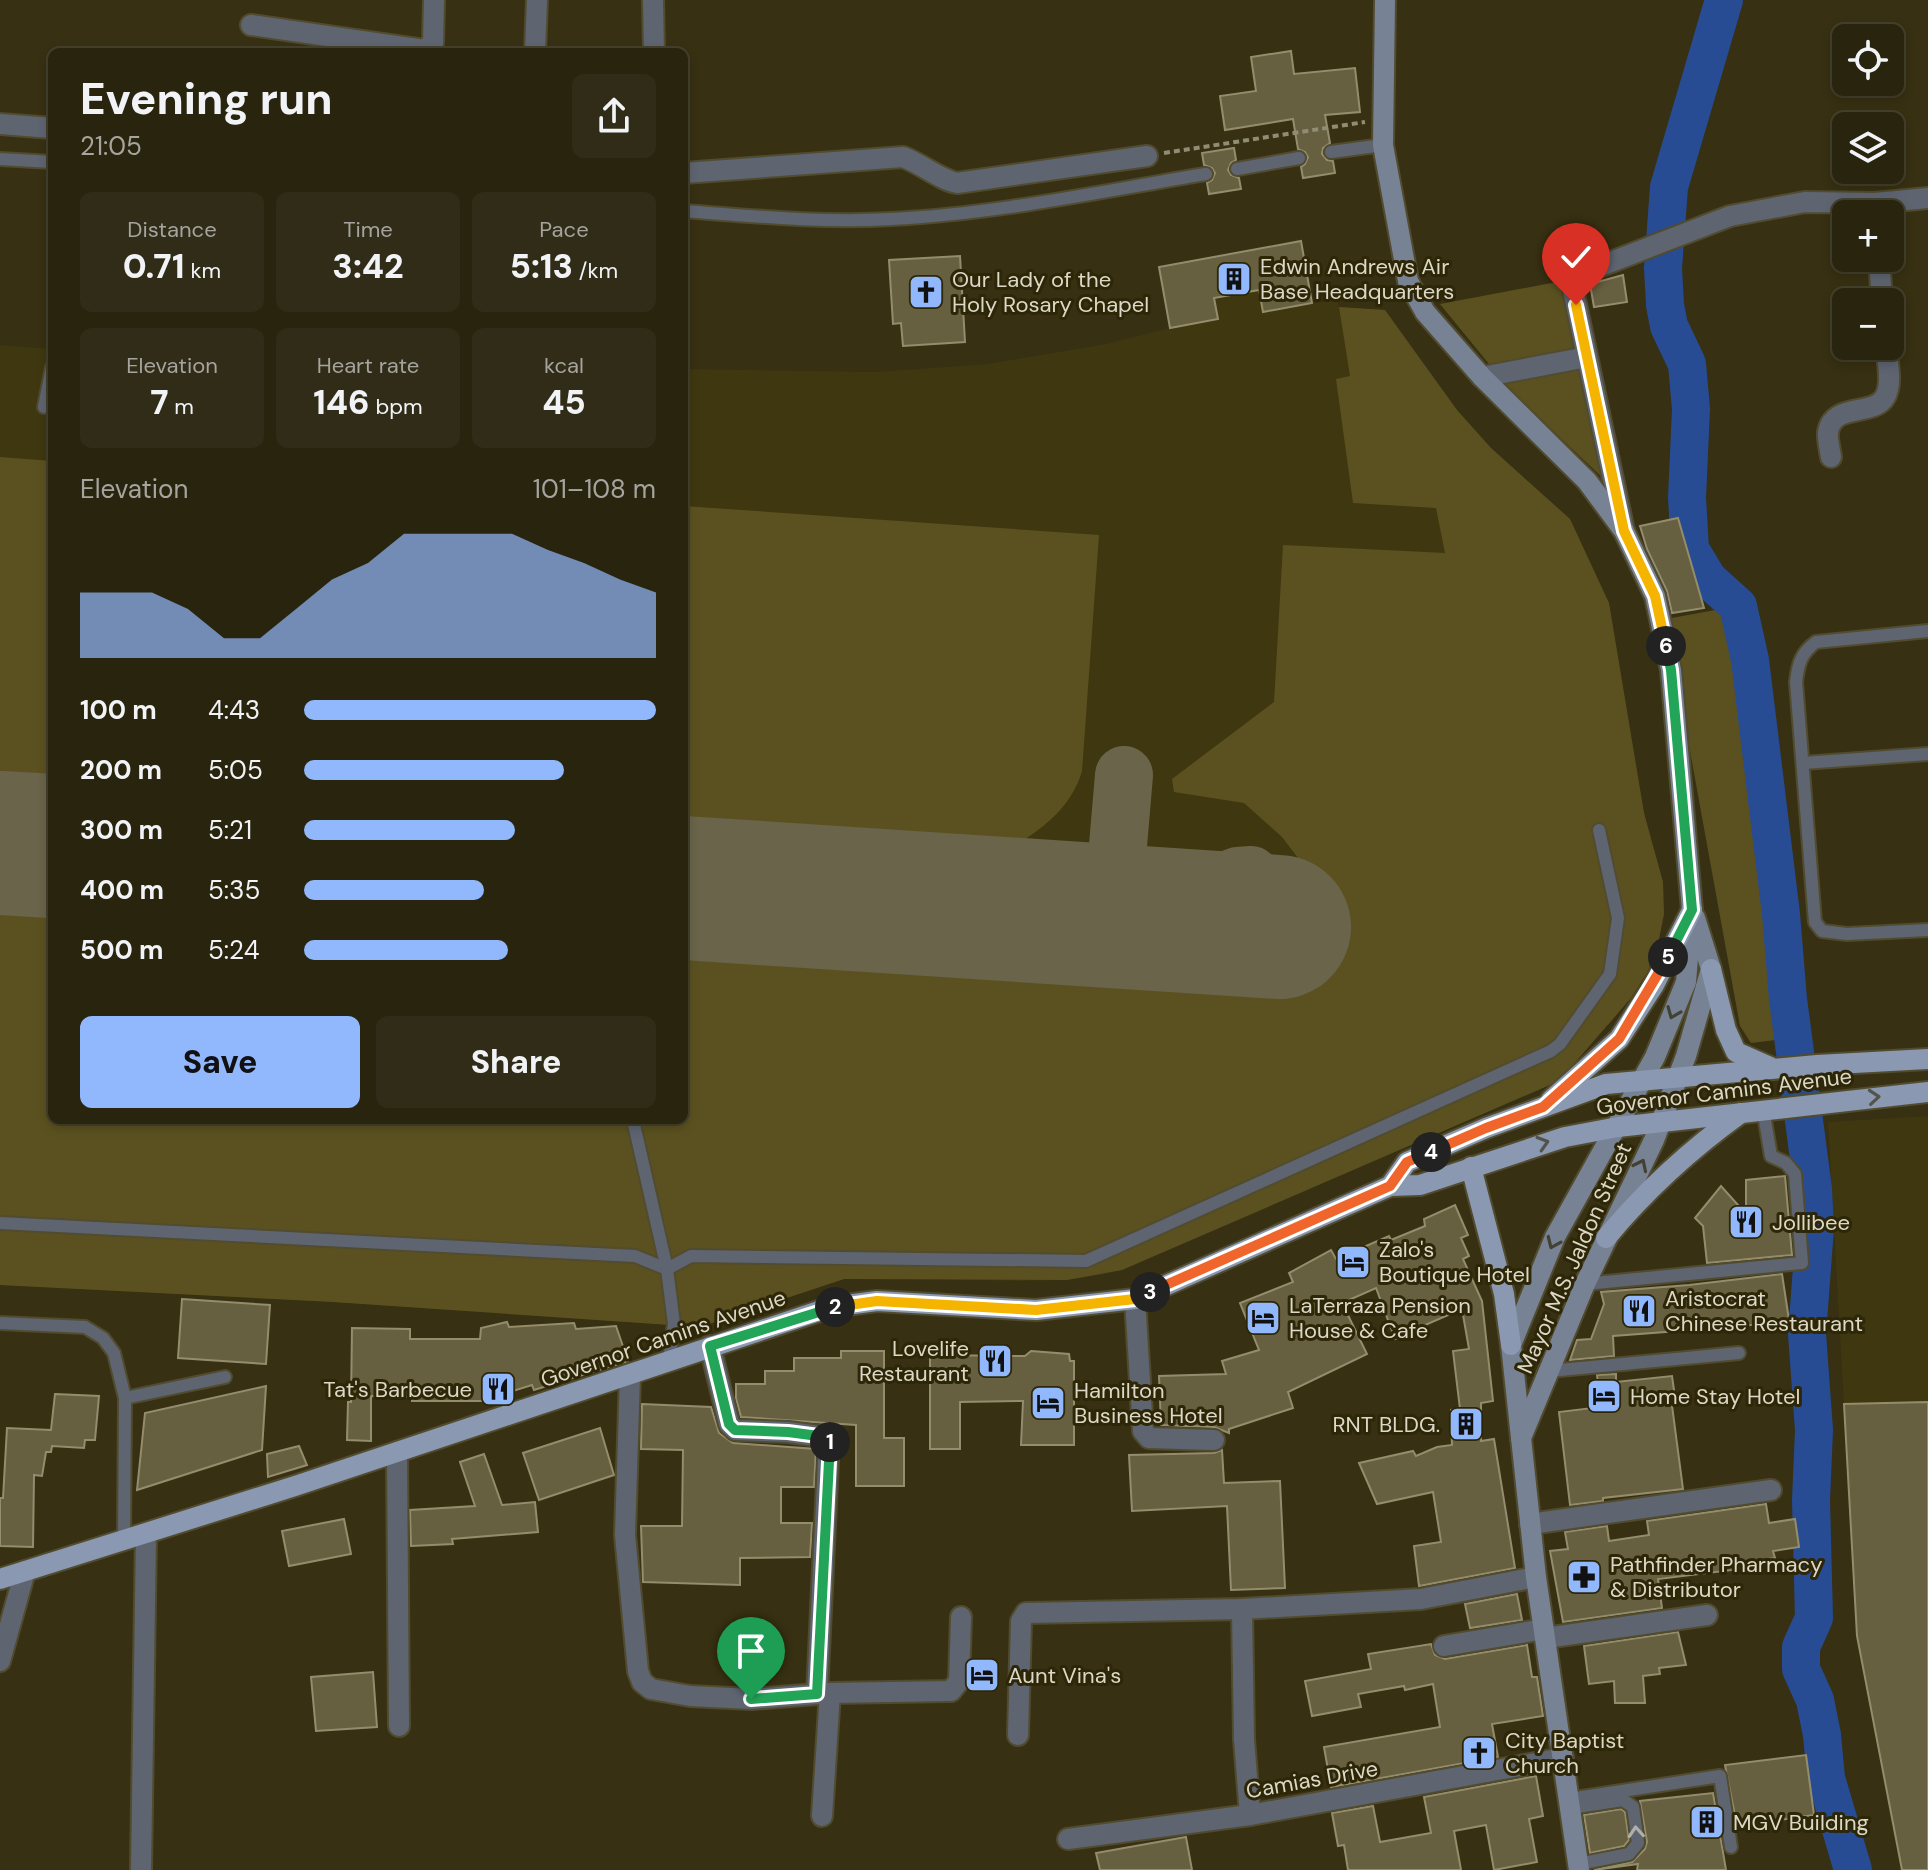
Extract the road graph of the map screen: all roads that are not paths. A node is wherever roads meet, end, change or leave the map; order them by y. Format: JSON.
{"nodes":[{"id":1,"x":434,"y":0,"type":"edge"},
{"id":2,"x":537,"y":0,"type":"edge"},
{"id":3,"x":653,"y":0,"type":"edge"},
{"id":4,"x":1385,"y":0,"type":"edge"},
{"id":5,"x":251,"y":25,"type":"dead end"},
{"id":6,"x":410,"y":48,"type":"edge"},
{"id":7,"x":427,"y":48,"type":"edge"},
{"id":8,"x":535,"y":48,"type":"edge"},
{"id":9,"x":654,"y":48,"type":"edge"},
{"id":10,"x":0,"y":124,"type":"edge"},
{"id":11,"x":48,"y":128,"type":"edge"},
{"id":12,"x":1383,"y":145,"type":"junction"},
{"id":13,"x":1331,"y":152,"type":"dead end"},
{"id":14,"x":1147,"y":156,"type":"road end"},
{"id":15,"x":1299,"y":158,"type":"dead end"},
{"id":16,"x":0,"y":159,"type":"edge"},
{"id":17,"x":48,"y":162,"type":"edge"},
{"id":18,"x":1237,"y":169,"type":"dead end"},
{"id":19,"x":688,"y":173,"type":"edge"},
{"id":20,"x":1206,"y":174,"type":"dead end"},
{"id":21,"x":1928,"y":198,"type":"edge"},
{"id":22,"x":1904,"y":203,"type":"edge"},
{"id":23,"x":1832,"y":204,"type":"edge"},
{"id":24,"x":688,"y":211,"type":"edge"},
{"id":25,"x":1587,"y":357,"type":"junction"},
{"id":26,"x":1887,"y":360,"type":"edge"},
{"id":27,"x":1482,"y":377,"type":"junction"},
{"id":28,"x":48,"y":387,"type":"edge"},
{"id":29,"x":44,"y":407,"type":"dead end"},
{"id":30,"x":1831,"y":457,"type":"dead end"},
{"id":31,"x":1624,"y":531,"type":"junction"},
{"id":32,"x":1928,"y":631,"type":"edge"},
{"id":33,"x":1928,"y":754,"type":"edge"},
{"id":34,"x":1803,"y":763,"type":"junction"},
{"id":35,"x":1599,"y":830,"type":"dead end"},
{"id":36,"x":1692,"y":910,"type":"junction"},
{"id":37,"x":1928,"y":930,"type":"edge"},
{"id":38,"x":1711,"y":969,"type":"junction"},
{"id":39,"x":1928,"y":1059,"type":"edge"},
{"id":40,"x":1773,"y":1068,"type":"junction"},
{"id":41,"x":1677,"y":1077,"type":"junction"},
{"id":42,"x":1642,"y":1081,"type":"junction"},
{"id":43,"x":1928,"y":1092,"type":"edge"},
{"id":44,"x":1543,"y":1107,"type":"junction"},
{"id":45,"x":1770,"y":1108,"type":"junction"},
{"id":46,"x":1741,"y":1112,"type":"junction"},
{"id":47,"x":1660,"y":1122,"type":"junction"},
{"id":48,"x":634,"y":1124,"type":"edge"},
{"id":49,"x":1618,"y":1127,"type":"junction"},
{"id":50,"x":1471,"y":1167,"type":"junction"},
{"id":51,"x":1390,"y":1186,"type":"junction"},
{"id":52,"x":0,"y":1223,"type":"edge"},
{"id":53,"x":1606,"y":1238,"type":"junction"},
{"id":54,"x":667,"y":1269,"type":"junction"},
{"id":55,"x":1585,"y":1284,"type":"junction"},
{"id":56,"x":1135,"y":1299,"type":"junction"},
{"id":57,"x":0,"y":1323,"type":"edge"},
{"id":58,"x":1511,"y":1345,"type":"junction"},
{"id":59,"x":710,"y":1346,"type":"junction"},
{"id":60,"x":1739,"y":1353,"type":"dead end"},
{"id":61,"x":669,"y":1360,"type":"junction"},
{"id":62,"x":1549,"y":1371,"type":"junction"},
{"id":63,"x":630,"y":1375,"type":"junction"},
{"id":64,"x":225,"y":1377,"type":"dead end"},
{"id":65,"x":125,"y":1398,"type":"junction"},
{"id":66,"x":1214,"y":1440,"type":"dead end"},
{"id":67,"x":1520,"y":1442,"type":"junction"},
{"id":68,"x":397,"y":1452,"type":"junction"},
{"id":69,"x":1771,"y":1490,"type":"dead end"},
{"id":70,"x":1530,"y":1524,"type":"junction"},
{"id":71,"x":146,"y":1534,"type":"junction"},
{"id":72,"x":124,"y":1541,"type":"junction"},
{"id":73,"x":25,"y":1571,"type":"junction"},
{"id":74,"x":1536,"y":1577,"type":"junction"},
{"id":75,"x":0,"y":1579,"type":"edge"},
{"id":76,"x":1242,"y":1609,"type":"junction"},
{"id":77,"x":1707,"y":1615,"type":"dead end"},
{"id":78,"x":961,"y":1617,"type":"dead end"},
{"id":79,"x":1544,"y":1634,"type":"junction"},
{"id":80,"x":1444,"y":1646,"type":"dead end"},
{"id":81,"x":0,"y":1661,"type":"edge"},
{"id":82,"x":823,"y":1693,"type":"junction"},
{"id":83,"x":399,"y":1726,"type":"dead end"},
{"id":84,"x":1018,"y":1735,"type":"dead end"},
{"id":85,"x":1563,"y":1758,"type":"junction"},
{"id":86,"x":1569,"y":1804,"type":"junction"},
{"id":87,"x":1250,"y":1815,"type":"junction"},
{"id":88,"x":822,"y":1816,"type":"dead end"},
{"id":89,"x":1068,"y":1839,"type":"dead end"},
{"id":90,"x":1731,"y":1847,"type":"dead end"},
{"id":91,"x":1578,"y":1867,"type":"edge"},
{"id":92,"x":141,"y":1870,"type":"edge"}],
"edges":[{"from":1,"to":7,"type":"street"},
{"from":2,"to":8,"type":"street"},
{"from":3,"to":9,"type":"street"},
{"from":4,"to":12,"type":"main road","name":"Mayor M.S. Jaldon Street"},
{"from":5,"to":6,"type":"street"},
{"from":10,"to":11,"type":"street"},
{"from":12,"to":13,"type":"lane"},
{"from":12,"to":27,"type":"main road","name":"Mayor M.S. Jaldon Street"},
{"from":14,"to":19,"type":"street"},
{"from":15,"to":18,"type":"lane"},
{"from":16,"to":17,"type":"lane"},
{"from":20,"to":24,"type":"lane"},
{"from":21,"to":22,"type":"street"},
{"from":23,"to":25,"type":"street"},
{"from":25,"to":27,"type":"street"},
{"from":25,"to":31,"type":"street"},
{"from":26,"to":30,"type":"street"},
{"from":27,"to":31,"type":"main road","name":"Mayor M.S. Jaldon Street"},
{"from":28,"to":29,"type":"lane"},
{"from":31,"to":36,"type":"main road","name":"Mayor M.S. Jaldon Street"},
{"from":32,"to":34,"type":"lane"},
{"from":33,"to":34,"type":"lane"},
{"from":34,"to":37,"type":"lane"},
{"from":35,"to":54,"type":"lane"},
{"from":36,"to":38,"type":"main road","name":"Mayor M.S. Jaldon Street"},
{"from":36,"to":42,"type":"main road","name":"Mayor M.S. Jaldon Street","one_way":true},
{"from":36,"to":44,"type":"main road"},
{"from":38,"to":40,"type":"main road"},
{"from":38,"to":41,"type":"main road","name":"Mayor M.S. Jaldon Street"},
{"from":39,"to":40,"type":"main road","name":"Governor Camins Avenue"},
{"from":40,"to":41,"type":"main road","name":"Governor Camins Avenue"},
{"from":41,"to":42,"type":"main road","name":"Governor Camins Avenue"},
{"from":41,"to":47,"type":"main road","name":"Mayor M.S. Jaldon Street"},
{"from":42,"to":44,"type":"main road","name":"Governor Camins Avenue"},
{"from":42,"to":49,"type":"main road","name":"Mayor M.S. Jaldon Street"},
{"from":45,"to":43,"type":"main road","name":"Governor Camins Avenue","one_way":true},
{"from":44,"to":51,"type":"main road","name":"Governor Camins Avenue"},
{"from":45,"to":46,"type":"main road","name":"Governor Camins Avenue"},
{"from":45,"to":55,"type":"lane"},
{"from":46,"to":47,"type":"main road","name":"Governor Camins Avenue"},
{"from":46,"to":53,"type":"main road"},
{"from":47,"to":49,"type":"main road","name":"Governor Camins Avenue"},
{"from":53,"to":47,"type":"main road","name":"Mayor M.S. Jaldon Street","one_way":true},
{"from":48,"to":54,"type":"lane"},
{"from":50,"to":49,"type":"main road","name":"Governor Camins Avenue","one_way":true},
{"from":49,"to":58,"type":"main road","name":"Mayor M.S. Jaldon Street","one_way":true},
{"from":50,"to":51,"type":"main road","name":"Governor Camins Avenue"},
{"from":50,"to":58,"type":"main road"},
{"from":51,"to":56,"type":"main road","name":"Governor Camins Avenue"},
{"from":52,"to":54,"type":"lane"},
{"from":53,"to":55,"type":"main road","name":"Mayor M.S. Jaldon Street"},
{"from":54,"to":61,"type":"lane"},
{"from":55,"to":62,"type":"main road","name":"Mayor M.S. Jaldon Street"},
{"from":56,"to":59,"type":"main road","name":"Governor Camins Avenue"},
{"from":56,"to":66,"type":"street"},
{"from":57,"to":65,"type":"lane"},
{"from":58,"to":67,"type":"main road","name":"Mayor M.S. Jaldon Street"},
{"from":59,"to":61,"type":"main road","name":"Governor Camins Avenue"},
{"from":59,"to":82,"type":"street"},
{"from":60,"to":62,"type":"lane"},
{"from":61,"to":63,"type":"main road","name":"Governor Camins Avenue"},
{"from":62,"to":67,"type":"main road","name":"Mayor M.S. Jaldon Street"},
{"from":63,"to":68,"type":"main road","name":"Governor Camins Avenue"},
{"from":63,"to":82,"type":"street"},
{"from":64,"to":65,"type":"lane"},
{"from":65,"to":72,"type":"lane"},
{"from":67,"to":70,"type":"main road","name":"Mayor M.S. Jaldon Street"},
{"from":68,"to":71,"type":"main road","name":"Governor Camins Avenue"},
{"from":68,"to":83,"type":"street"},
{"from":69,"to":70,"type":"street"},
{"from":70,"to":74,"type":"main road","name":"Mayor M.S. Jaldon Street"},
{"from":71,"to":72,"type":"main road","name":"Governor Camins Avenue"},
{"from":71,"to":92,"type":"street"},
{"from":72,"to":73,"type":"main road","name":"Governor Camins Avenue"},
{"from":73,"to":75,"type":"main road","name":"Governor Camins Avenue"},
{"from":73,"to":81,"type":"street"},
{"from":74,"to":76,"type":"street"},
{"from":74,"to":79,"type":"main road","name":"Mayor M.S. Jaldon Street"},
{"from":76,"to":84,"type":"street"},
{"from":76,"to":87,"type":"street"},
{"from":77,"to":79,"type":"street"},
{"from":78,"to":82,"type":"street"},
{"from":79,"to":80,"type":"street"},
{"from":79,"to":85,"type":"main road","name":"Mayor M.S. Jaldon Street"},
{"from":82,"to":88,"type":"street"},
{"from":85,"to":86,"type":"main road","name":"Mayor M.S. Jaldon Street"},
{"from":85,"to":87,"type":"street","name":"Camias Drive"},
{"from":86,"to":90,"type":"lane"},
{"from":86,"to":91,"type":"main road","name":"Mayor M.S. Jaldon Street"},
{"from":91,"to":86,"type":"lane","one_way":true},
{"from":87,"to":89,"type":"street","name":"Camias Drive"}]}
